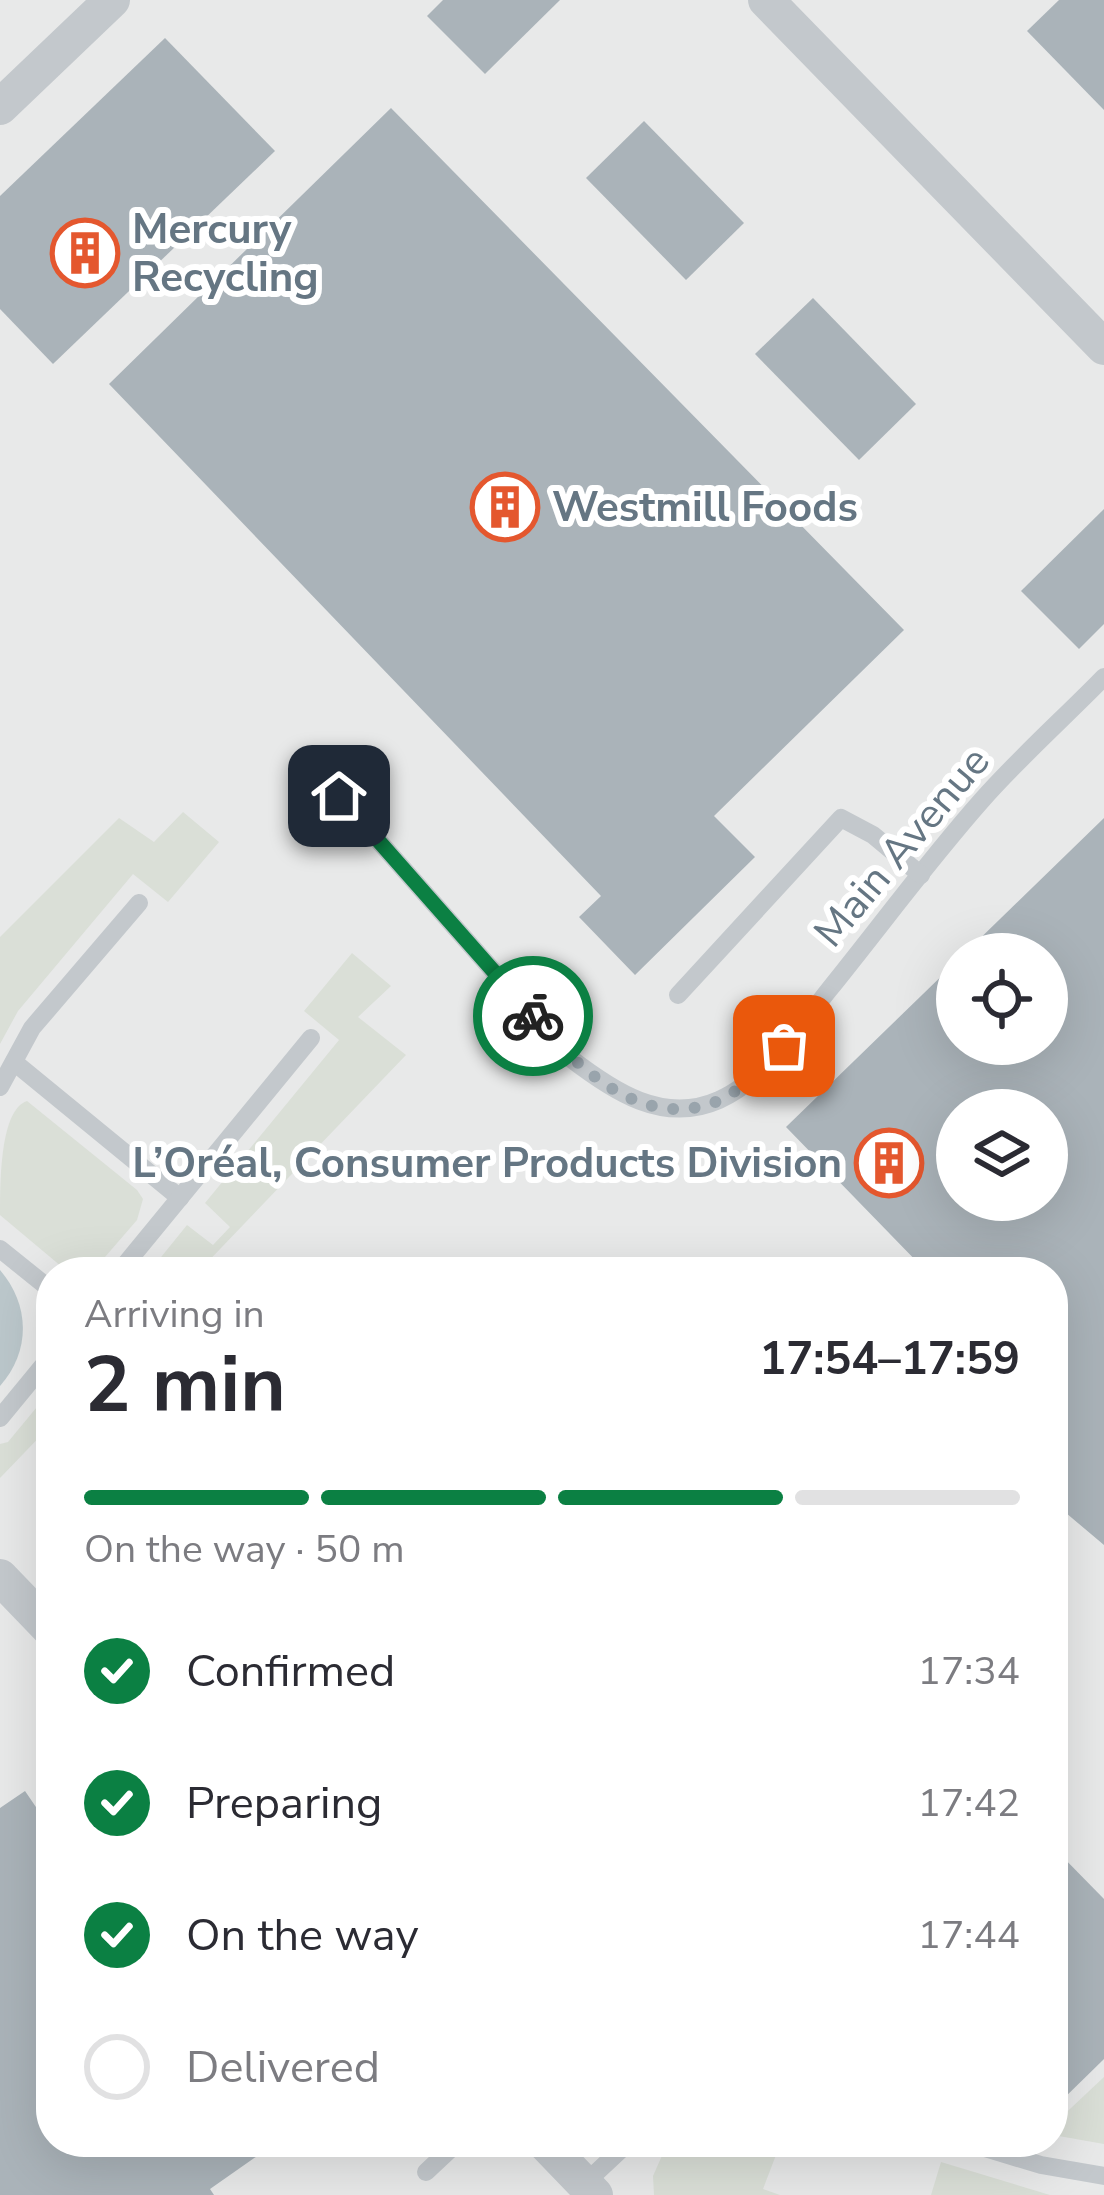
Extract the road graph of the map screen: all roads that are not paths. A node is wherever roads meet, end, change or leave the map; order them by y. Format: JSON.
{"nodes":[{"id":1,"x":766,"y":0,"type":"edge"},
{"id":2,"x":103,"y":3,"type":"edge"},
{"id":3,"x":0,"y":107,"type":"edge"},
{"id":4,"x":1104,"y":347,"type":"edge"},
{"id":5,"x":1104,"y":677,"type":"edge"},
{"id":6,"x":339,"y":796,"type":"dead end"},
{"id":7,"x":921,"y":875,"type":"junction"},
{"id":8,"x":139,"y":903,"type":"dead end"},
{"id":9,"x":678,"y":995,"type":"dead end"},
{"id":10,"x":311,"y":1038,"type":"dead end"},
{"id":11,"x":14,"y":1062,"type":"junction"},
{"id":12,"x":0,"y":1087,"type":"edge"},
{"id":13,"x":180,"y":1198,"type":"junction"},
{"id":14,"x":0,"y":1249,"type":"edge"},
{"id":15,"x":131,"y":1257,"type":"edge"},
{"id":16,"x":36,"y":1278,"type":"edge"},
{"id":17,"x":36,"y":1374,"type":"edge"},
{"id":18,"x":0,"y":1418,"type":"edge"},
{"id":19,"x":0,"y":1577,"type":"edge"},
{"id":20,"x":36,"y":1614,"type":"edge"},
{"id":21,"x":442,"y":2157,"type":"edge"},
{"id":22,"x":558,"y":2157,"type":"edge"},
{"id":23,"x":617,"y":2157,"type":"edge"},
{"id":24,"x":1015,"y":2157,"type":"edge"},
{"id":25,"x":426,"y":2172,"type":"dead end"},
{"id":26,"x":1104,"y":2176,"type":"edge"},
{"id":27,"x":590,"y":2190,"type":"edge"}],
"edges":[{"from":1,"to":4,"type":"street"},
{"from":2,"to":3,"type":"street"},
{"from":5,"to":7,"type":"lane","name":"Main Avenue"},
{"from":6,"to":7,"type":"lane","name":"Main Avenue"},
{"from":7,"to":9,"type":"lane"},
{"from":8,"to":11,"type":"lane"},
{"from":10,"to":13,"type":"lane"},
{"from":11,"to":12,"type":"lane"},
{"from":11,"to":13,"type":"lane"},
{"from":13,"to":15,"type":"lane"},
{"from":14,"to":16,"type":"lane"},
{"from":17,"to":18,"type":"lane"},
{"from":19,"to":20,"type":"street"},
{"from":21,"to":25,"type":"lane"},
{"from":22,"to":27,"type":"street"},
{"from":23,"to":27,"type":"lane"},
{"from":24,"to":26,"type":"lane"}]}
